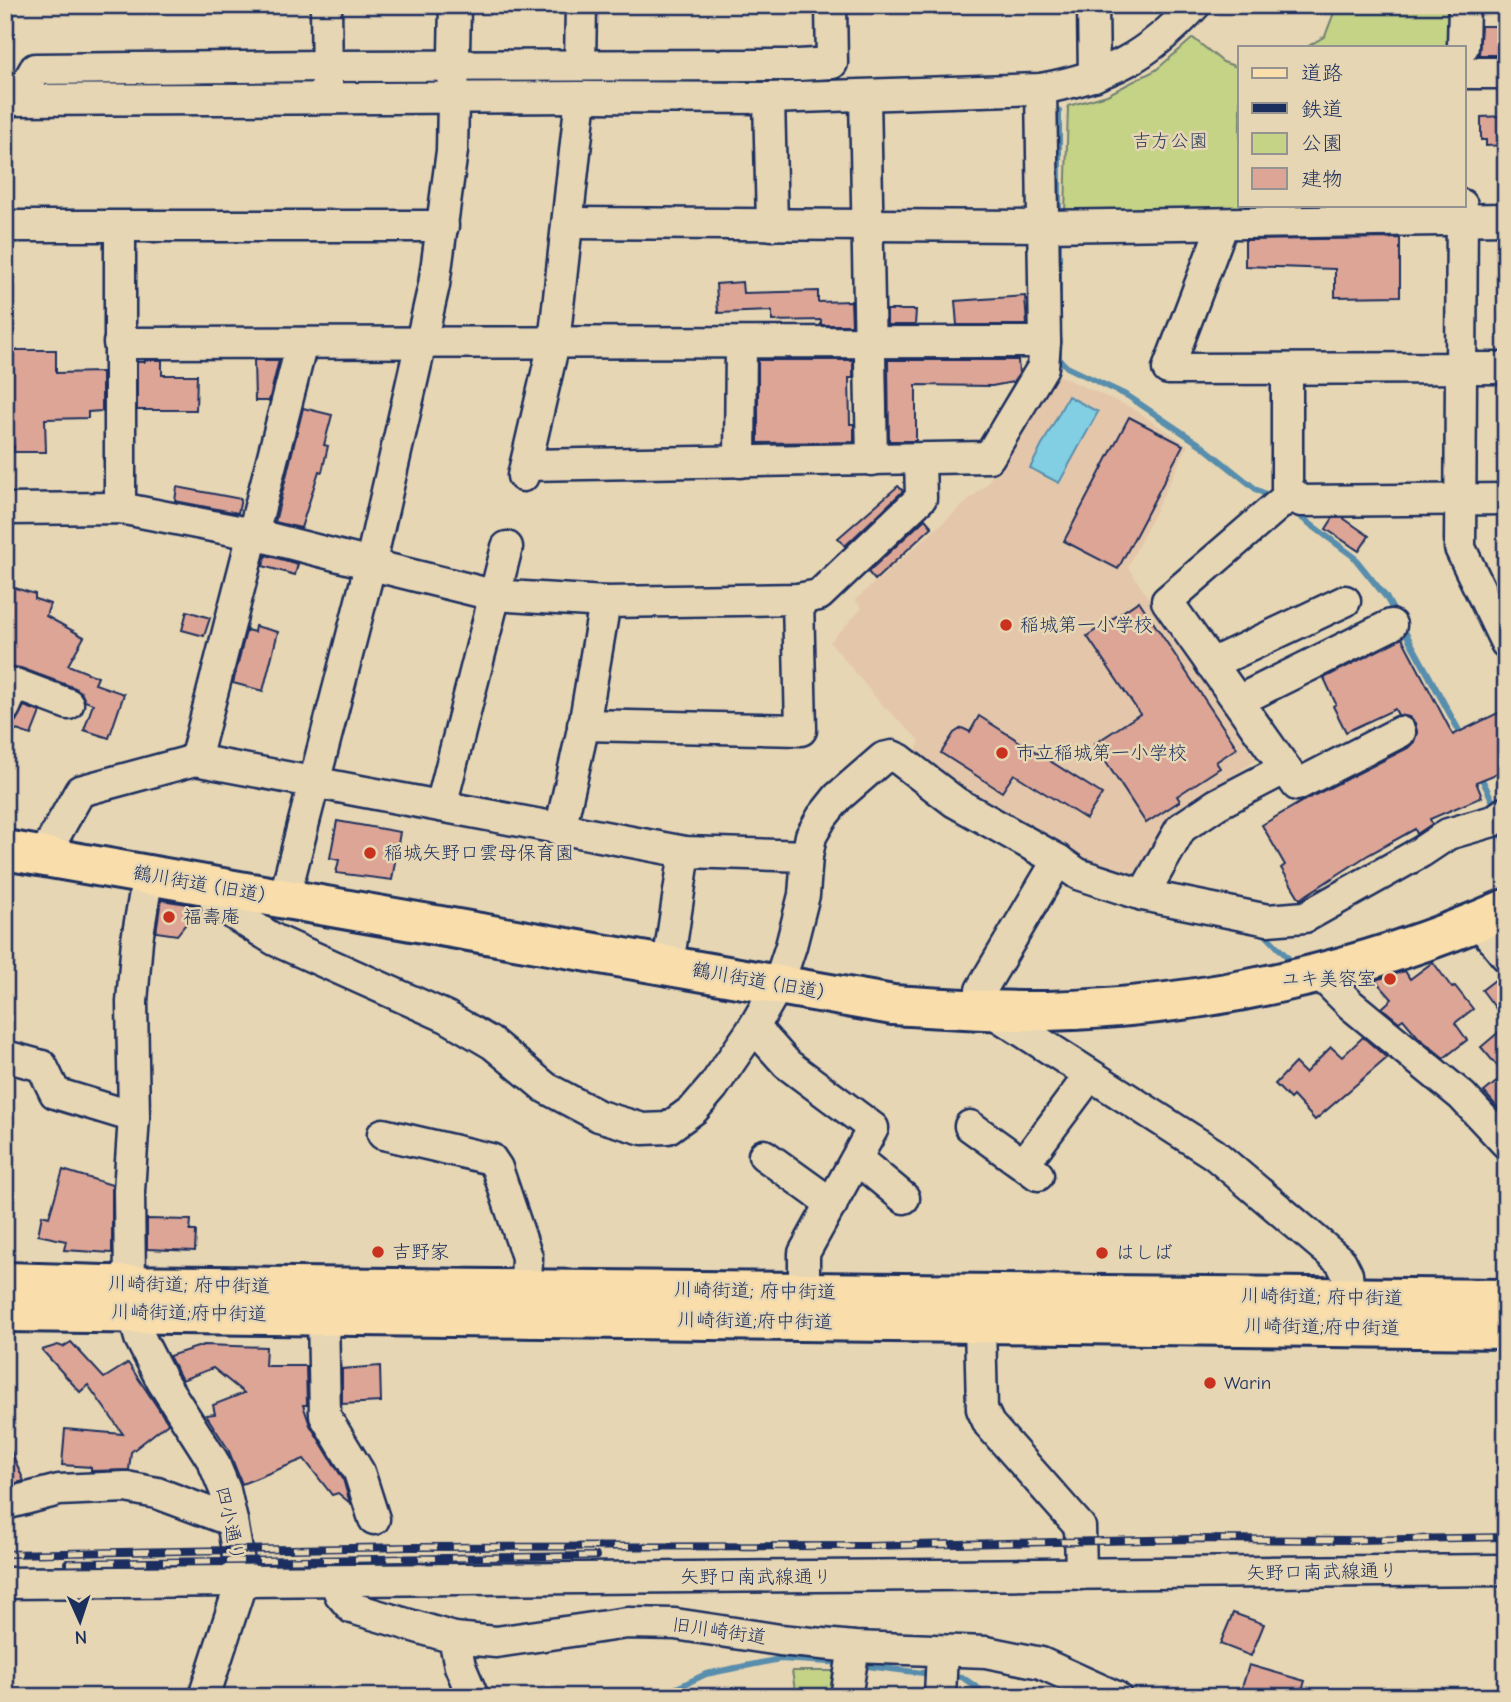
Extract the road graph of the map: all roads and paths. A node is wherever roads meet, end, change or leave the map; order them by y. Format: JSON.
{"nodes":[{"id":1,"x":326,"y":5,"type":"edge"},
{"id":2,"x":455,"y":5,"type":"edge"},
{"id":3,"x":581,"y":5,"type":"edge"},
{"id":4,"x":831,"y":5,"type":"edge"},
{"id":5,"x":1093,"y":5,"type":"edge"},
{"id":6,"x":1195,"y":5,"type":"edge"},
{"id":7,"x":1464,"y":5,"type":"edge"},
{"id":8,"x":1463,"y":46,"type":"edge"},
{"id":9,"x":580,"y":65,"type":"junction"},
{"id":10,"x":798,"y":65,"type":"junction"},
{"id":11,"x":327,"y":66,"type":"junction"},
{"id":12,"x":455,"y":66,"type":"junction"},
{"id":13,"x":543,"y":66,"type":"junction"},
{"id":14,"x":1466,"y":73,"type":"edge"},
{"id":15,"x":1506,"y":73,"type":"edge"},
{"id":16,"x":1094,"y":76,"type":"junction"},
{"id":17,"x":1041,"y":89,"type":"junction"},
{"id":18,"x":865,"y":96,"type":"junction"},
{"id":19,"x":542,"y":97,"type":"junction"},
{"id":20,"x":581,"y":97,"type":"junction"},
{"id":21,"x":799,"y":97,"type":"junction"},
{"id":22,"x":327,"y":98,"type":"junction"},
{"id":23,"x":12,"y":99,"type":"edge"},
{"id":24,"x":454,"y":99,"type":"junction"},
{"id":25,"x":769,"y":99,"type":"junction"},
{"id":26,"x":1462,"y":212,"type":"edge"},
{"id":27,"x":1506,"y":219,"type":"edge"},
{"id":28,"x":569,"y":223,"type":"junction"},
{"id":29,"x":867,"y":224,"type":"junction"},
{"id":30,"x":772,"y":225,"type":"junction"},
{"id":31,"x":1223,"y":225,"type":"junction"},
{"id":32,"x":5,"y":226,"type":"edge"},
{"id":33,"x":443,"y":226,"type":"junction"},
{"id":34,"x":1043,"y":226,"type":"junction"},
{"id":35,"x":120,"y":228,"type":"junction"},
{"id":36,"x":870,"y":342,"type":"junction"},
{"id":37,"x":1045,"y":342,"type":"junction"},
{"id":38,"x":119,"y":343,"type":"junction"},
{"id":39,"x":302,"y":343,"type":"junction"},
{"id":40,"x":422,"y":343,"type":"junction"},
{"id":41,"x":554,"y":343,"type":"junction"},
{"id":42,"x":741,"y":343,"type":"junction"},
{"id":43,"x":1460,"y":368,"type":"junction"},
{"id":44,"x":1506,"y":368,"type":"edge"},
{"id":45,"x":1287,"y":369,"type":"junction"},
{"id":46,"x":920,"y":459,"type":"junction"},
{"id":47,"x":872,"y":460,"type":"junction"},
{"id":48,"x":740,"y":462,"type":"junction"},
{"id":49,"x":1506,"y":499,"type":"edge"},
{"id":50,"x":1283,"y":500,"type":"junction"},
{"id":51,"x":1459,"y":500,"type":"junction"},
{"id":52,"x":120,"y":508,"type":"junction"},
{"id":53,"x":5,"y":509,"type":"edge"},
{"id":54,"x":253,"y":534,"type":"junction"},
{"id":55,"x":507,"y":547,"type":"dead end"},
{"id":56,"x":355,"y":560,"type":"dead end"},
{"id":57,"x":384,"y":568,"type":"dead end"},
{"id":58,"x":493,"y":595,"type":"junction"},
{"id":59,"x":798,"y":599,"type":"junction"},
{"id":60,"x":1345,"y":601,"type":"dead end"},
{"id":61,"x":605,"y":602,"type":"junction"},
{"id":62,"x":1499,"y":614,"type":"edge"},
{"id":63,"x":1391,"y":625,"type":"dead end"},
{"id":64,"x":1506,"y":643,"type":"edge"},
{"id":65,"x":1211,"y":664,"type":"junction"},
{"id":66,"x":1238,"y":701,"type":"junction"},
{"id":67,"x":68,"y":704,"type":"dead end"},
{"id":68,"x":5,"y":707,"type":"edge"},
{"id":69,"x":583,"y":725,"type":"junction"},
{"id":70,"x":1400,"y":732,"type":"dead end"},
{"id":71,"x":195,"y":760,"type":"junction"},
{"id":72,"x":1284,"y":769,"type":"junction"},
{"id":73,"x":315,"y":783,"type":"junction"},
{"id":74,"x":441,"y":806,"type":"junction"},
{"id":75,"x":1506,"y":812,"type":"edge"},
{"id":76,"x":560,"y":830,"type":"junction"},
{"id":77,"x":5,"y":850,"type":"edge"},
{"id":78,"x":685,"y":852,"type":"junction"},
{"id":79,"x":807,"y":856,"type":"junction"},
{"id":80,"x":43,"y":857,"type":"junction"},
{"id":81,"x":1058,"y":860,"type":"junction"},
{"id":82,"x":148,"y":874,"type":"junction"},
{"id":83,"x":208,"y":886,"type":"junction"},
{"id":84,"x":1143,"y":895,"type":"junction"},
{"id":85,"x":284,"y":899,"type":"junction"},
{"id":86,"x":1492,"y":915,"type":"edge"},
{"id":87,"x":1506,"y":956,"type":"edge"},
{"id":88,"x":668,"y":965,"type":"junction"},
{"id":89,"x":1320,"y":974,"type":"junction"},
{"id":90,"x":778,"y":985,"type":"junction"},
{"id":91,"x":985,"y":1011,"type":"junction"},
{"id":92,"x":754,"y":1027,"type":"junction"},
{"id":93,"x":5,"y":1056,"type":"edge"},
{"id":94,"x":1090,"y":1075,"type":"junction"},
{"id":95,"x":134,"y":1117,"type":"junction"},
{"id":96,"x":970,"y":1126,"type":"dead end"},
{"id":97,"x":1502,"y":1132,"type":"edge"},
{"id":98,"x":383,"y":1134,"type":"dead end"},
{"id":99,"x":764,"y":1155,"type":"dead end"},
{"id":100,"x":858,"y":1159,"type":"junction"},
{"id":101,"x":904,"y":1198,"type":"dead end"},
{"id":102,"x":832,"y":1204,"type":"junction"},
{"id":103,"x":5,"y":1282,"type":"edge"},
{"id":104,"x":526,"y":1288,"type":"junction"},
{"id":105,"x":804,"y":1292,"type":"junction"},
{"id":106,"x":131,"y":1298,"type":"junction"},
{"id":107,"x":1506,"y":1299,"type":"edge"},
{"id":108,"x":5,"y":1312,"type":"edge"},
{"id":109,"x":1350,"y":1312,"type":"junction"},
{"id":110,"x":323,"y":1315,"type":"junction"},
{"id":111,"x":980,"y":1324,"type":"junction"},
{"id":112,"x":1506,"y":1329,"type":"edge"},
{"id":113,"x":5,"y":1504,"type":"edge"},
{"id":114,"x":374,"y":1519,"type":"dead end"},
{"id":115,"x":232,"y":1521,"type":"junction"},
{"id":116,"x":1506,"y":1570,"type":"edge"},
{"id":117,"x":1081,"y":1574,"type":"junction"},
{"id":118,"x":242,"y":1580,"type":"junction"},
{"id":119,"x":334,"y":1581,"type":"junction"},
{"id":120,"x":5,"y":1583,"type":"edge"},
{"id":121,"x":454,"y":1639,"type":"junction"},
{"id":122,"x":942,"y":1651,"type":"junction"},
{"id":123,"x":850,"y":1673,"type":"edge"},
{"id":124,"x":940,"y":1692,"type":"edge"},
{"id":125,"x":204,"y":1697,"type":"edge"},
{"id":126,"x":474,"y":1697,"type":"edge"},
{"id":127,"x":1116,"y":1697,"type":"edge"}],
"edges":[{"from":1,"to":11,"type":"street"},
{"from":2,"to":12,"type":"street"},
{"from":3,"to":9,"type":"street"},
{"from":4,"to":10,"type":"street"},
{"from":5,"to":16,"type":"street"},
{"from":6,"to":16,"type":"street"},
{"from":7,"to":8,"type":"street"},
{"from":9,"to":10,"type":"street"},
{"from":9,"to":13,"type":"street"},
{"from":10,"to":21,"type":"street"},
{"from":11,"to":12,"type":"street"},
{"from":11,"to":22,"type":"street"},
{"from":11,"to":23,"type":"street"},
{"from":12,"to":13,"type":"street"},
{"from":12,"to":24,"type":"street"},
{"from":13,"to":19,"type":"street"},
{"from":14,"to":15,"type":"street"},
{"from":16,"to":17,"type":"street"},
{"from":17,"to":18,"type":"street"},
{"from":17,"to":34,"type":"street"},
{"from":18,"to":21,"type":"street"},
{"from":18,"to":29,"type":"street"},
{"from":19,"to":20,"type":"street"},
{"from":19,"to":24,"type":"street"},
{"from":20,"to":25,"type":"street"},
{"from":20,"to":28,"type":"street"},
{"from":21,"to":25,"type":"street"},
{"from":22,"to":23,"type":"street"},
{"from":22,"to":24,"type":"street"},
{"from":24,"to":33,"type":"street"},
{"from":25,"to":30,"type":"street"},
{"from":26,"to":27,"type":"street"},
{"from":26,"to":31,"type":"street"},
{"from":26,"to":43,"type":"street"},
{"from":28,"to":30,"type":"street"},
{"from":28,"to":41,"type":"street"},
{"from":29,"to":30,"type":"street"},
{"from":29,"to":34,"type":"street"},
{"from":29,"to":36,"type":"street"},
{"from":31,"to":34,"type":"street"},
{"from":31,"to":45,"type":"street"},
{"from":32,"to":35,"type":"street"},
{"from":33,"to":35,"type":"street"},
{"from":33,"to":40,"type":"street"},
{"from":34,"to":37,"type":"street"},
{"from":35,"to":38,"type":"street"},
{"from":36,"to":37,"type":"street"},
{"from":36,"to":42,"type":"street"},
{"from":36,"to":47,"type":"street"},
{"from":37,"to":46,"type":"street"},
{"from":38,"to":39,"type":"street"},
{"from":38,"to":52,"type":"street"},
{"from":39,"to":40,"type":"street"},
{"from":39,"to":54,"type":"street"},
{"from":40,"to":41,"type":"street"},
{"from":40,"to":73,"type":"street"},
{"from":41,"to":42,"type":"street"},
{"from":41,"to":48,"type":"street"},
{"from":42,"to":48,"type":"street"},
{"from":43,"to":44,"type":"street"},
{"from":43,"to":45,"type":"street"},
{"from":43,"to":51,"type":"street"},
{"from":45,"to":50,"type":"street"},
{"from":46,"to":47,"type":"street"},
{"from":46,"to":59,"type":"street"},
{"from":47,"to":48,"type":"street"},
{"from":49,"to":51,"type":"street"},
{"from":50,"to":51,"type":"street"},
{"from":50,"to":65,"type":"street"},
{"from":51,"to":62,"type":"street"},
{"from":52,"to":53,"type":"street"},
{"from":52,"to":54,"type":"street"},
{"from":54,"to":56,"type":"street"},
{"from":54,"to":71,"type":"street"},
{"from":55,"to":58,"type":"street"},
{"from":57,"to":58,"type":"street"},
{"from":58,"to":61,"type":"street"},
{"from":58,"to":74,"type":"street"},
{"from":59,"to":61,"type":"street"},
{"from":59,"to":69,"type":"street"},
{"from":60,"to":65,"type":"street"},
{"from":61,"to":69,"type":"street"},
{"from":62,"to":64,"type":"street"},
{"from":63,"to":66,"type":"street"},
{"from":65,"to":66,"type":"street"},
{"from":66,"to":72,"type":"street"},
{"from":67,"to":68,"type":"street"},
{"from":69,"to":76,"type":"street"},
{"from":70,"to":72,"type":"street"},
{"from":71,"to":73,"type":"street"},
{"from":71,"to":80,"type":"street"},
{"from":72,"to":84,"type":"street"},
{"from":73,"to":74,"type":"street"},
{"from":73,"to":85,"type":"street"},
{"from":74,"to":76,"type":"street"},
{"from":75,"to":84,"type":"street"},
{"from":76,"to":78,"type":"street"},
{"from":77,"to":80,"type":"main road","name":"鶴川街道 (旧道)"},
{"from":78,"to":79,"type":"street"},
{"from":78,"to":88,"type":"street"},
{"from":79,"to":81,"type":"street"},
{"from":79,"to":90,"type":"street"},
{"from":80,"to":82,"type":"main road","name":"鶴川街道 (旧道)"},
{"from":81,"to":84,"type":"street"},
{"from":81,"to":91,"type":"street"},
{"from":82,"to":83,"type":"main road","name":"鶴川街道 (旧道)"},
{"from":82,"to":95,"type":"street","name":"四小通り"},
{"from":83,"to":85,"type":"main road","name":"鶴川街道 (旧道)"},
{"from":83,"to":92,"type":"street"},
{"from":85,"to":88,"type":"main road","name":"鶴川街道 (旧道)"},
{"from":86,"to":87,"type":"street"},
{"from":86,"to":89,"type":"main road","name":"鶴川街道 (旧道)"},
{"from":88,"to":90,"type":"main road","name":"鶴川街道 (旧道)"},
{"from":89,"to":91,"type":"main road","name":"鶴川街道 (旧道)"},
{"from":89,"to":97,"type":"street"},
{"from":90,"to":91,"type":"main road","name":"鶴川街道 (旧道)"},
{"from":90,"to":92,"type":"street"},
{"from":91,"to":94,"type":"street"},
{"from":92,"to":100,"type":"street"},
{"from":93,"to":95,"type":"street"},
{"from":94,"to":96,"type":"street"},
{"from":94,"to":109,"type":"street"},
{"from":95,"to":106,"type":"street","name":"四小通り"},
{"from":98,"to":104,"type":"street"},
{"from":99,"to":102,"type":"street"},
{"from":100,"to":101,"type":"street"},
{"from":100,"to":102,"type":"street"},
{"from":102,"to":105,"type":"street"},
{"from":103,"to":106,"type":"main road","name":"川崎街道; 府中街道"},
{"from":104,"to":105,"type":"main road","name":"川崎街道; 府中街道"},
{"from":104,"to":106,"type":"main road","name":"川崎街道; 府中街道"},
{"from":105,"to":109,"type":"main road","name":"川崎街道; 府中街道"},
{"from":106,"to":108,"type":"main road","name":"川崎街道;府中街道"},
{"from":106,"to":110,"type":"main road","name":"川崎街道;府中街道"},
{"from":106,"to":115,"type":"street","name":"四小通り"},
{"from":107,"to":109,"type":"main road","name":"川崎街道; 府中街道"},
{"from":109,"to":111,"type":"main road","name":"川崎街道;府中街道"},
{"from":109,"to":112,"type":"main road","name":"川崎街道;府中街道"},
{"from":110,"to":111,"type":"main road","name":"川崎街道;府中街道"},
{"from":110,"to":114,"type":"street"},
{"from":111,"to":117,"type":"street"},
{"from":113,"to":115,"type":"street"},
{"from":115,"to":118,"type":"street","name":"四小通り"},
{"from":116,"to":117,"type":"street","name":"矢野口南武線通り"},
{"from":117,"to":119,"type":"street","name":"矢野口南武線通り"},
{"from":118,"to":119,"type":"street","name":"矢野口南武線通り"},
{"from":118,"to":120,"type":"street","name":"矢野口南武線通り"},
{"from":118,"to":125,"type":"street","name":"四小通り"},
{"from":119,"to":121,"type":"street","name":"旧川崎街道"},
{"from":121,"to":123,"type":"street","name":"旧川崎街道"},
{"from":121,"to":126,"type":"street"},
{"from":122,"to":123,"type":"street","name":"旧川崎街道"},
{"from":122,"to":124,"type":"street"},
{"from":122,"to":127,"type":"street","name":"旧川崎街道"}]}
